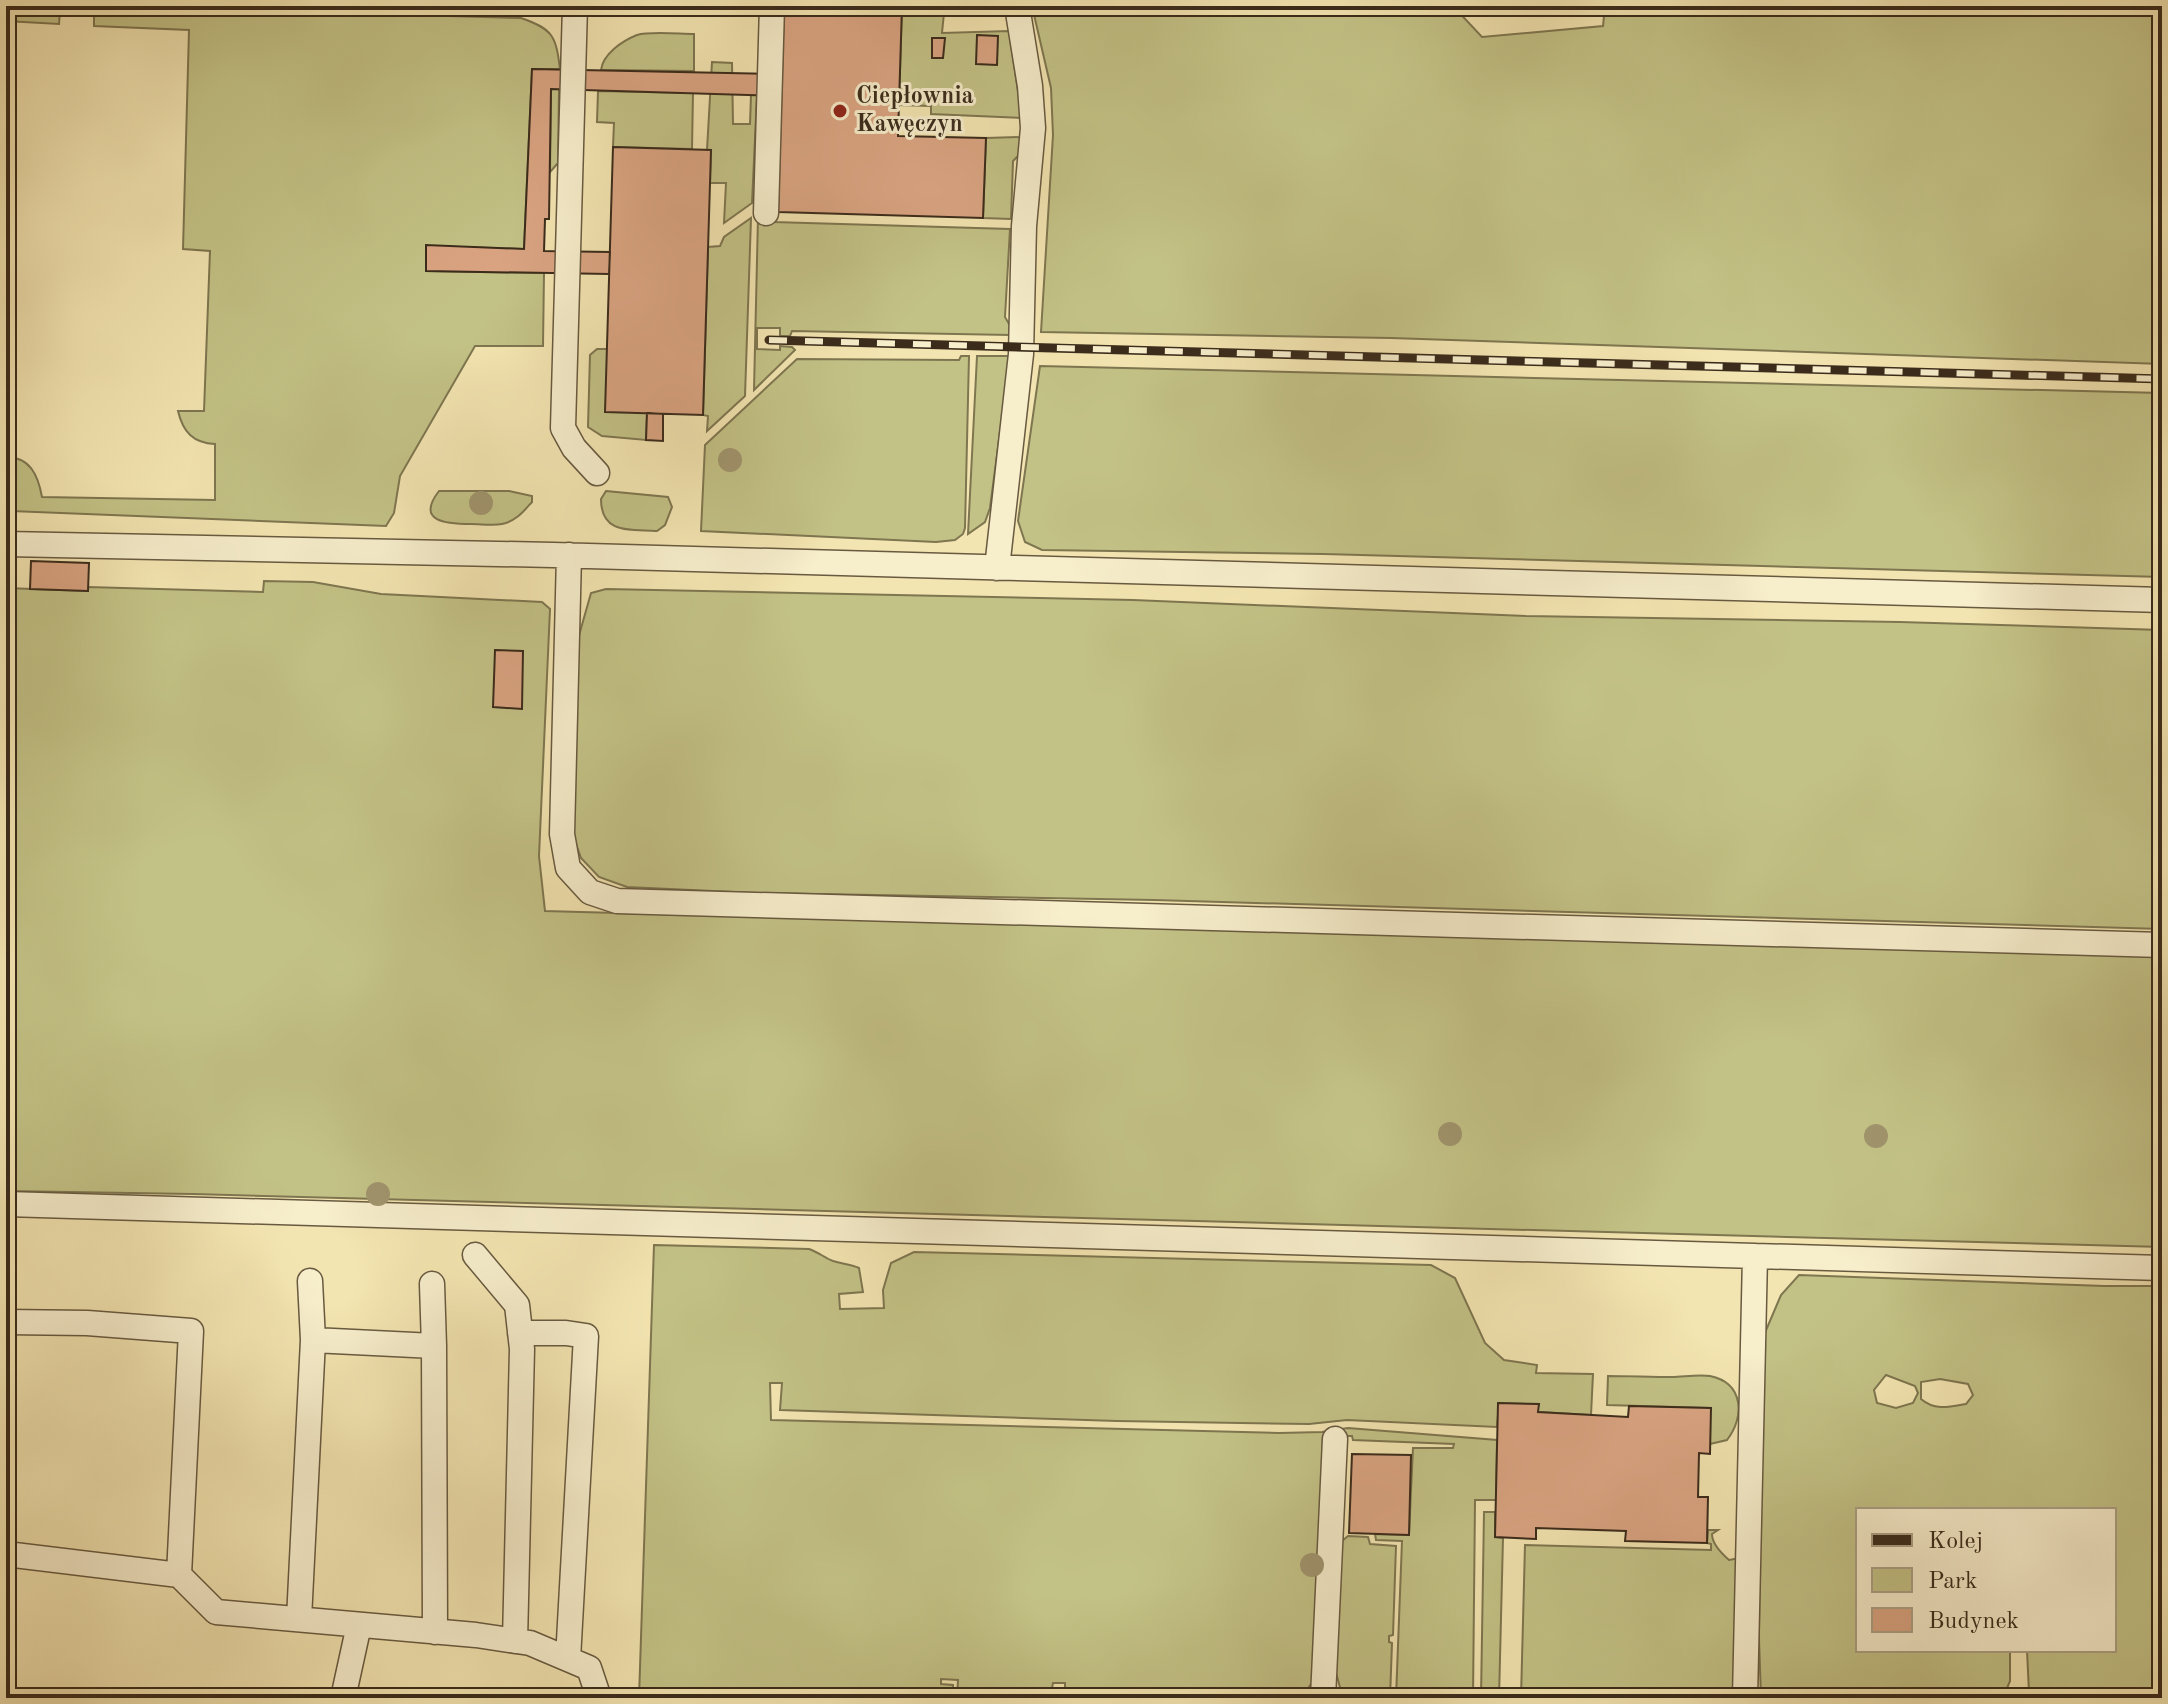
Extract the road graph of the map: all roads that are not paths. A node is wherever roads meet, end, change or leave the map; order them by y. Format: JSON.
{"nodes":[{"id":1,"x":575,"y":6,"type":"edge"},
{"id":2,"x":772,"y":6,"type":"edge"},
{"id":3,"x":1017,"y":6,"type":"edge"},
{"id":4,"x":766,"y":213,"type":"dead end"},
{"id":5,"x":597,"y":473,"type":"dead end"},
{"id":6,"x":6,"y":544,"type":"edge"},
{"id":7,"x":569,"y":555,"type":"junction"},
{"id":8,"x":997,"y":568,"type":"junction"},
{"id":9,"x":2162,"y":600,"type":"edge"},
{"id":10,"x":2162,"y":945,"type":"edge"},
{"id":11,"x":6,"y":1204,"type":"edge"},
{"id":12,"x":475,"y":1255,"type":"dead end"},
{"id":13,"x":1755,"y":1256,"type":"junction"},
{"id":14,"x":2162,"y":1268,"type":"edge"},
{"id":15,"x":310,"y":1281,"type":"dead end"},
{"id":16,"x":432,"y":1284,"type":"dead end"},
{"id":17,"x":6,"y":1322,"type":"edge"},
{"id":18,"x":520,"y":1333,"type":"junction"},
{"id":19,"x":313,"y":1340,"type":"junction"},
{"id":20,"x":434,"y":1346,"type":"junction"},
{"id":21,"x":1335,"y":1439,"type":"dead end"},
{"id":22,"x":6,"y":1554,"type":"edge"},
{"id":23,"x":179,"y":1575,"type":"junction"},
{"id":24,"x":299,"y":1619,"type":"junction"},
{"id":25,"x":359,"y":1625,"type":"junction"},
{"id":26,"x":435,"y":1632,"type":"junction"},
{"id":27,"x":515,"y":1641,"type":"junction"},
{"id":28,"x":568,"y":1659,"type":"junction"},
{"id":29,"x":343,"y":1698,"type":"edge"},
{"id":30,"x":599,"y":1698,"type":"edge"},
{"id":31,"x":1323,"y":1698,"type":"edge"},
{"id":32,"x":1745,"y":1698,"type":"edge"}],
"edges":[{"from":1,"to":5,"type":"lane"},
{"from":2,"to":4,"type":"lane"},
{"from":3,"to":8,"type":"lane"},
{"from":6,"to":7,"type":"lane"},
{"from":7,"to":8,"type":"lane"},
{"from":7,"to":10,"type":"lane"},
{"from":8,"to":9,"type":"lane"},
{"from":11,"to":13,"type":"lane"},
{"from":12,"to":18,"type":"lane"},
{"from":13,"to":14,"type":"lane"},
{"from":13,"to":32,"type":"lane"},
{"from":15,"to":19,"type":"lane"},
{"from":16,"to":20,"type":"lane"},
{"from":17,"to":23,"type":"lane"},
{"from":18,"to":27,"type":"lane"},
{"from":18,"to":28,"type":"lane"},
{"from":19,"to":20,"type":"lane"},
{"from":19,"to":24,"type":"lane"},
{"from":20,"to":26,"type":"lane"},
{"from":21,"to":31,"type":"lane"},
{"from":22,"to":23,"type":"lane"},
{"from":23,"to":24,"type":"lane"},
{"from":24,"to":25,"type":"lane"},
{"from":25,"to":26,"type":"lane"},
{"from":25,"to":29,"type":"lane"},
{"from":26,"to":27,"type":"lane"},
{"from":27,"to":28,"type":"lane"},
{"from":28,"to":30,"type":"lane"}]}
